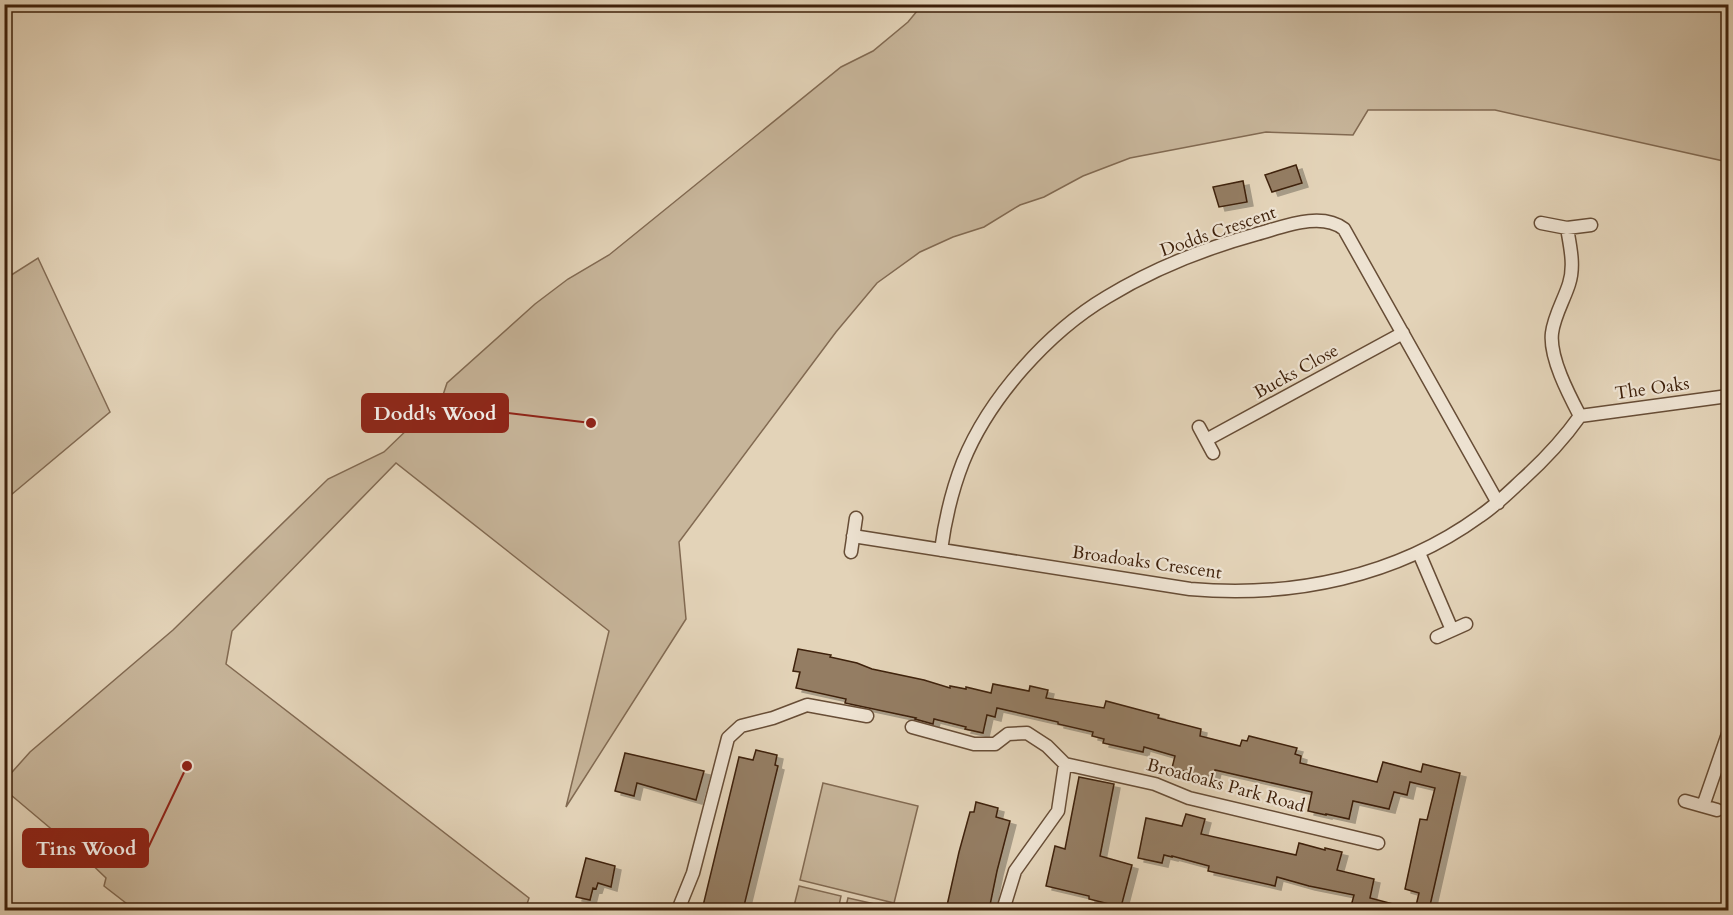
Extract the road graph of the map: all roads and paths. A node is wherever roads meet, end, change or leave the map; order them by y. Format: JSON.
{"nodes":[{"id":1,"x":1541,"y":223,"type":"dead end"},
{"id":2,"x":1591,"y":225,"type":"dead end"},
{"id":3,"x":1568,"y":228,"type":"junction"},
{"id":4,"x":1403,"y":333,"type":"junction"},
{"id":5,"x":1728,"y":396,"type":"edge"},
{"id":6,"x":1580,"y":416,"type":"junction"},
{"id":7,"x":1199,"y":427,"type":"dead end"},
{"id":8,"x":1206,"y":440,"type":"junction"},
{"id":9,"x":1213,"y":453,"type":"dead end"},
{"id":10,"x":1498,"y":502,"type":"junction"},
{"id":11,"x":856,"y":518,"type":"dead end"},
{"id":12,"x":853,"y":536,"type":"junction"},
{"id":13,"x":941,"y":550,"type":"junction"},
{"id":14,"x":851,"y":552,"type":"dead end"},
{"id":15,"x":1419,"y":553,"type":"junction"},
{"id":16,"x":1466,"y":624,"type":"dead end"},
{"id":17,"x":1452,"y":630,"type":"junction"},
{"id":18,"x":1437,"y":637,"type":"dead end"},
{"id":19,"x":867,"y":716,"type":"dead end"},
{"id":20,"x":912,"y":728,"type":"dead end"},
{"id":21,"x":1728,"y":734,"type":"edge"},
{"id":22,"x":1065,"y":764,"type":"junction"},
{"id":23,"x":1685,"y":801,"type":"dead end"},
{"id":24,"x":1703,"y":806,"type":"junction"},
{"id":25,"x":1717,"y":810,"type":"dead end"},
{"id":26,"x":1378,"y":843,"type":"dead end"},
{"id":27,"x":678,"y":910,"type":"edge"},
{"id":28,"x":1003,"y":910,"type":"edge"}],
"edges":[{"from":1,"to":3,"type":"street"},
{"from":2,"to":3,"type":"street"},
{"from":3,"to":6,"type":"street"},
{"from":4,"to":8,"type":"street","name":"Bucks Close"},
{"from":4,"to":10,"type":"street","name":"Dodds Crescent"},
{"from":4,"to":13,"type":"street","name":"Dodds Crescent"},
{"from":5,"to":6,"type":"street","name":"The Oaks"},
{"from":6,"to":10,"type":"street","name":"Broadoaks Crescent"},
{"from":7,"to":8,"type":"street"},
{"from":8,"to":9,"type":"street"},
{"from":10,"to":15,"type":"street","name":"Broadoaks Crescent"},
{"from":11,"to":12,"type":"street"},
{"from":12,"to":13,"type":"street","name":"Broadoaks Crescent"},
{"from":12,"to":14,"type":"street"},
{"from":13,"to":15,"type":"street","name":"Broadoaks Crescent"},
{"from":15,"to":17,"type":"street"},
{"from":16,"to":17,"type":"street"},
{"from":17,"to":18,"type":"street"},
{"from":19,"to":27,"type":"street"},
{"from":20,"to":22,"type":"street"},
{"from":21,"to":24,"type":"street"},
{"from":22,"to":26,"type":"street","name":"Broadoaks Park Road"},
{"from":22,"to":28,"type":"street"},
{"from":23,"to":24,"type":"street"},
{"from":24,"to":25,"type":"street"}]}
